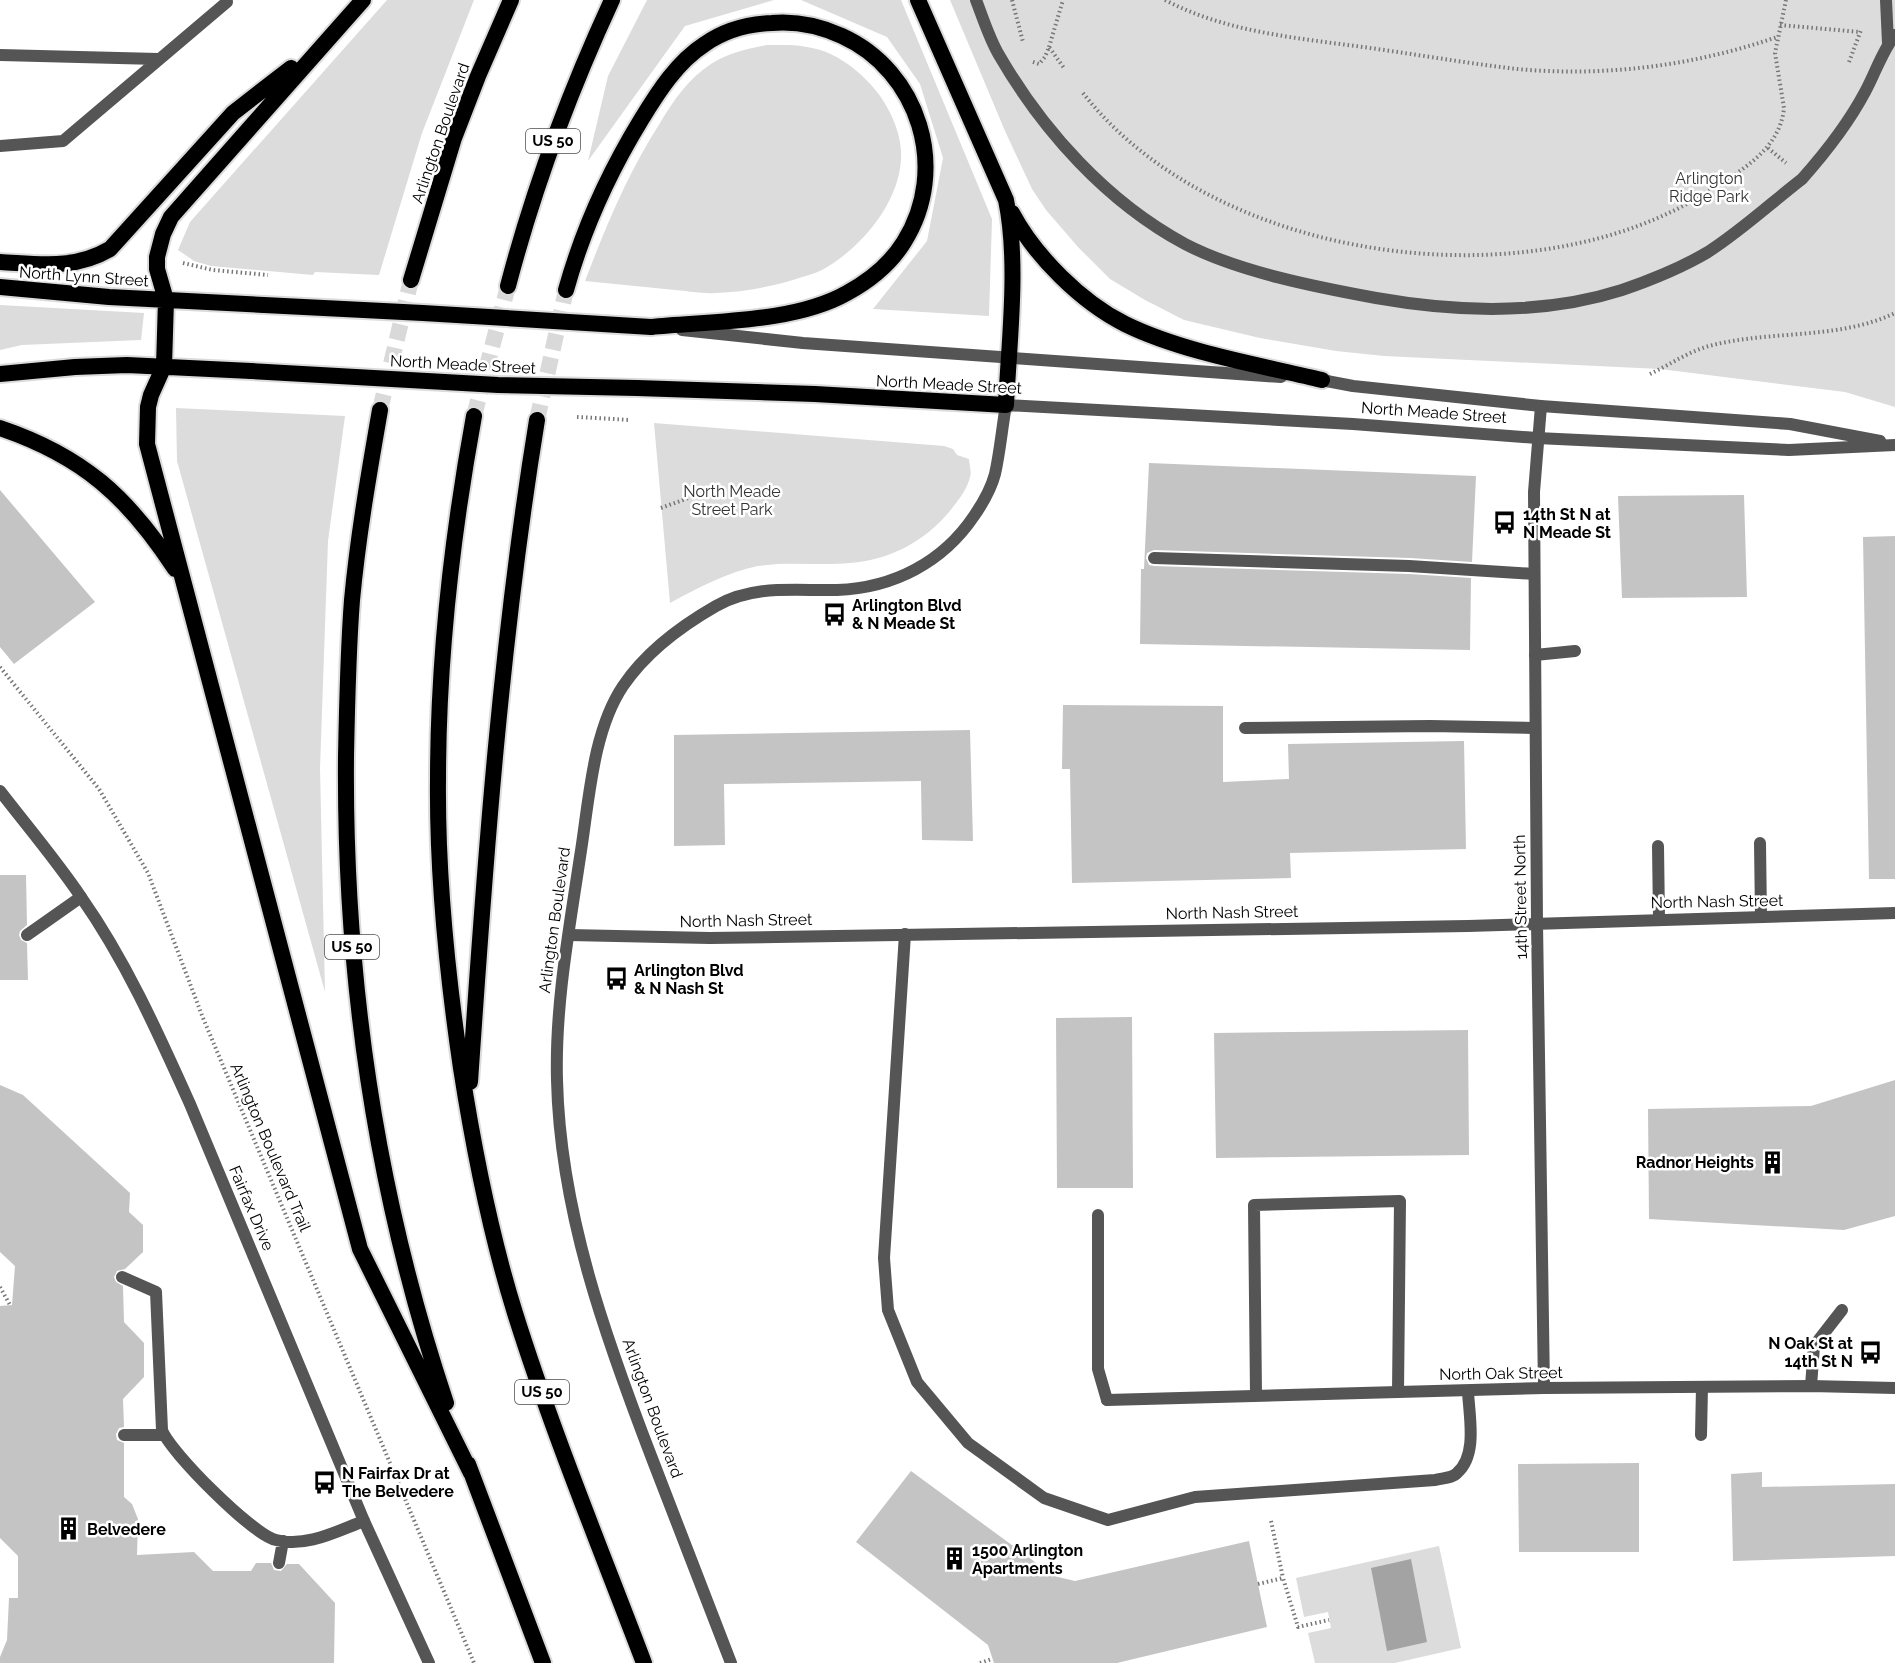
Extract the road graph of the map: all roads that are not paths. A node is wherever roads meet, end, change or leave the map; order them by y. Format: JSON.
{"nodes":[{"id":1,"x":363,"y":0,"type":"edge"},
{"id":2,"x":511,"y":0,"type":"edge"},
{"id":3,"x":612,"y":0,"type":"edge"},
{"id":4,"x":918,"y":0,"type":"edge"},
{"id":5,"x":976,"y":0,"type":"edge"},
{"id":6,"x":982,"y":0,"type":"edge"},
{"id":7,"x":1886,"y":0,"type":"edge"},
{"id":8,"x":226,"y":2,"type":"dead end"},
{"id":9,"x":982,"y":17,"type":"junction"},
{"id":10,"x":1892,"y":39,"type":"edge"},
{"id":11,"x":320,"y":46,"type":"junction"},
{"id":12,"x":0,"y":55,"type":"edge"},
{"id":13,"x":158,"y":59,"type":"junction"},
{"id":14,"x":0,"y":146,"type":"edge"},
{"id":15,"x":1006,"y":200,"type":"junction"},
{"id":16,"x":0,"y":262,"type":"edge"},
{"id":17,"x":411,"y":280,"type":"tunnel mouth"},
{"id":18,"x":508,"y":286,"type":"tunnel mouth"},
{"id":19,"x":0,"y":287,"type":"edge"},
{"id":20,"x":566,"y":290,"type":"tunnel mouth"},
{"id":21,"x":166,"y":300,"type":"junction"},
{"id":22,"x":651,"y":327,"type":"junction"},
{"id":23,"x":1009,"y":357,"type":"junction"},
{"id":24,"x":164,"y":366,"type":"junction"},
{"id":25,"x":0,"y":374,"type":"edge"},
{"id":26,"x":1322,"y":380,"type":"junction"},
{"id":27,"x":1006,"y":405,"type":"junction"},
{"id":28,"x":1541,"y":406,"type":"junction"},
{"id":29,"x":380,"y":410,"type":"tunnel mouth"},
{"id":30,"x":474,"y":416,"type":"tunnel mouth"},
{"id":31,"x":537,"y":420,"type":"tunnel mouth"},
{"id":32,"x":0,"y":428,"type":"edge"},
{"id":33,"x":1537,"y":438,"type":"junction"},
{"id":34,"x":1895,"y":444,"type":"edge"},
{"id":35,"x":1154,"y":558,"type":"dead end"},
{"id":36,"x":1534,"y":574,"type":"junction"},
{"id":37,"x":184,"y":583,"type":"junction"},
{"id":38,"x":1575,"y":651,"type":"dead end"},
{"id":39,"x":1535,"y":655,"type":"junction"},
{"id":40,"x":1245,"y":728,"type":"dead end"},
{"id":41,"x":1535,"y":728,"type":"junction"},
{"id":42,"x":0,"y":791,"type":"edge"},
{"id":43,"x":1760,"y":843,"type":"dead end"},
{"id":44,"x":1658,"y":846,"type":"dead end"},
{"id":45,"x":81,"y":897,"type":"junction"},
{"id":46,"x":1895,"y":913,"type":"edge"},
{"id":47,"x":1761,"y":917,"type":"junction"},
{"id":48,"x":1659,"y":919,"type":"junction"},
{"id":49,"x":1537,"y":923,"type":"junction"},
{"id":50,"x":905,"y":934,"type":"junction"},
{"id":51,"x":27,"y":935,"type":"dead end"},
{"id":52,"x":569,"y":935,"type":"junction"},
{"id":53,"x":468,"y":1113,"type":"junction"},
{"id":54,"x":1098,"y":1215,"type":"dead end"},
{"id":55,"x":122,"y":1277,"type":"dead end"},
{"id":56,"x":1842,"y":1310,"type":"dead end"},
{"id":57,"x":1811,"y":1386,"type":"junction"},
{"id":58,"x":1702,"y":1387,"type":"junction"},
{"id":59,"x":1544,"y":1388,"type":"junction"},
{"id":60,"x":1895,"y":1388,"type":"edge"},
{"id":61,"x":1468,"y":1391,"type":"junction"},
{"id":62,"x":1398,"y":1392,"type":"junction"},
{"id":63,"x":1256,"y":1394,"type":"junction"},
{"id":64,"x":164,"y":1435,"type":"junction"},
{"id":65,"x":1701,"y":1435,"type":"dead end"},
{"id":66,"x":124,"y":1436,"type":"dead end"},
{"id":67,"x":471,"y":1473,"type":"junction"},
{"id":68,"x":364,"y":1521,"type":"junction"},
{"id":69,"x":283,"y":1541,"type":"junction"},
{"id":70,"x":279,"y":1563,"type":"dead end"},
{"id":71,"x":429,"y":1663,"type":"edge"},
{"id":72,"x":543,"y":1663,"type":"edge"},
{"id":73,"x":644,"y":1663,"type":"edge"},
{"id":74,"x":731,"y":1663,"type":"edge"}],
"edges":[{"from":1,"to":11,"type":"highway"},
{"from":2,"to":17,"type":"highway","name":"Arlington Boulevard"},
{"from":3,"to":18,"type":"highway","number":"US 50"},
{"from":4,"to":15,"type":"highway"},
{"from":5,"to":9,"type":"street"},
{"from":6,"to":9,"type":"street"},
{"from":7,"to":10,"type":"street"},
{"from":8,"to":13,"type":"street"},
{"from":9,"to":10,"type":"street"},
{"from":11,"to":16,"type":"highway"},
{"from":11,"to":21,"type":"highway"},
{"from":12,"to":13,"type":"street"},
{"from":13,"to":14,"type":"street"},
{"from":15,"to":23,"type":"highway"},
{"from":15,"to":26,"type":"highway"},
{"from":19,"to":21,"type":"highway","name":"North Lynn Street"},
{"from":20,"to":22,"type":"highway"},
{"from":21,"to":22,"type":"highway","name":"North Meade Street","bridge":true},
{"from":21,"to":24,"type":"highway"},
{"from":22,"to":23,"type":"street","name":"North Meade Street"},
{"from":23,"to":26,"type":"street","name":"North Meade Street"},
{"from":23,"to":27,"type":"highway"},
{"from":24,"to":25,"type":"highway","name":"North Meade Street"},
{"from":24,"to":27,"type":"highway","name":"North Meade Street","bridge":true},
{"from":24,"to":37,"type":"highway"},
{"from":26,"to":28,"type":"street","name":"North Meade Street"},
{"from":27,"to":33,"type":"street","name":"North Meade Street"},
{"from":27,"to":52,"type":"street","name":"Arlington Boulevard"},
{"from":28,"to":33,"type":"street","name":"14th Street North"},
{"from":28,"to":34,"type":"street","name":"North Meade Street"},
{"from":29,"to":67,"type":"highway","number":"US 50"},
{"from":30,"to":53,"type":"highway","number":"US 50"},
{"from":31,"to":53,"type":"highway"},
{"from":32,"to":37,"type":"highway"},
{"from":33,"to":34,"type":"street","name":"North Meade Street"},
{"from":33,"to":36,"type":"street","name":"14th Street North"},
{"from":35,"to":36,"type":"street"},
{"from":36,"to":39,"type":"street","name":"14th Street North"},
{"from":37,"to":67,"type":"highway"},
{"from":38,"to":39,"type":"street"},
{"from":39,"to":41,"type":"street","name":"14th Street North"},
{"from":40,"to":41,"type":"street"},
{"from":41,"to":49,"type":"street","name":"14th Street North"},
{"from":42,"to":45,"type":"street","name":"Fairfax Drive"},
{"from":43,"to":47,"type":"street"},
{"from":44,"to":48,"type":"street"},
{"from":45,"to":51,"type":"street"},
{"from":45,"to":68,"type":"street","name":"Fairfax Drive"},
{"from":46,"to":47,"type":"street","name":"North Nash Street"},
{"from":47,"to":48,"type":"street","name":"North Nash Street"},
{"from":48,"to":49,"type":"street","name":"North Nash Street"},
{"from":49,"to":50,"type":"street","name":"North Nash Street"},
{"from":49,"to":59,"type":"street","name":"14th Street North"},
{"from":50,"to":52,"type":"street","name":"North Nash Street"},
{"from":50,"to":61,"type":"street"},
{"from":52,"to":74,"type":"street","name":"Arlington Boulevard"},
{"from":53,"to":73,"type":"highway","number":"US 50"},
{"from":54,"to":63,"type":"street","name":"North Oak Street"},
{"from":55,"to":64,"type":"street"},
{"from":56,"to":57,"type":"street"},
{"from":57,"to":58,"type":"street","name":"North Oak Street"},
{"from":57,"to":60,"type":"street","name":"North Oak Street"},
{"from":58,"to":59,"type":"street","name":"North Oak Street"},
{"from":58,"to":65,"type":"street"},
{"from":59,"to":61,"type":"street","name":"North Oak Street"},
{"from":61,"to":62,"type":"street","name":"North Oak Street"},
{"from":62,"to":63,"type":"street","name":"North Oak Street"},
{"from":62,"to":63,"type":"street"},
{"from":64,"to":66,"type":"street"},
{"from":64,"to":69,"type":"street"},
{"from":67,"to":72,"type":"highway","number":"US 50"},
{"from":68,"to":69,"type":"street"},
{"from":68,"to":71,"type":"street","name":"Fairfax Drive"},
{"from":69,"to":70,"type":"street"}]}
